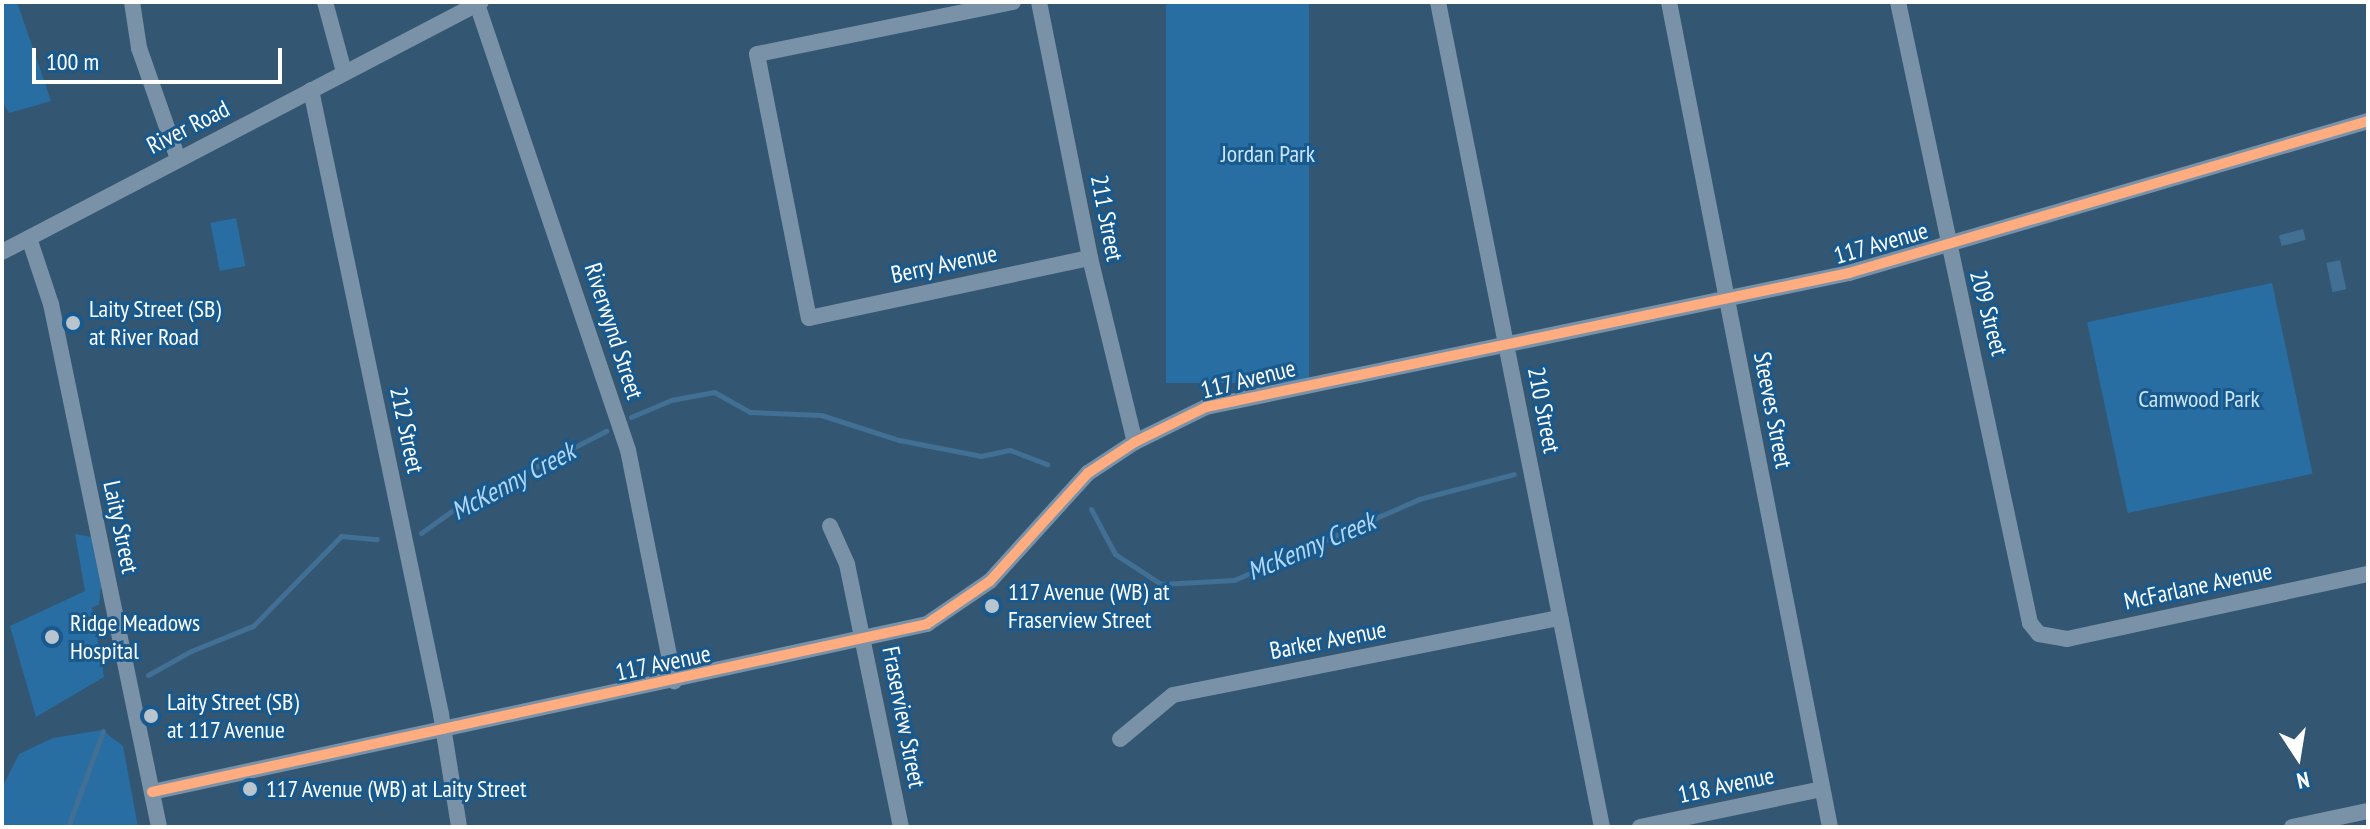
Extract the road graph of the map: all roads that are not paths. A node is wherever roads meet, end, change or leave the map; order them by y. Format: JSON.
{"nodes":[{"id":1,"x":132,"y":2,"type":"edge"},
{"id":2,"x":325,"y":2,"type":"edge"},
{"id":3,"x":1013,"y":2,"type":"edge"},
{"id":4,"x":1039,"y":2,"type":"edge"},
{"id":5,"x":1438,"y":2,"type":"edge"},
{"id":6,"x":1669,"y":2,"type":"edge"},
{"id":7,"x":1898,"y":2,"type":"edge"},
{"id":8,"x":472,"y":4,"type":"edge"},
{"id":9,"x":344,"y":72,"type":"junction"},
{"id":10,"x":311,"y":90,"type":"junction"},
{"id":11,"x":2368,"y":121,"type":"edge"},
{"id":12,"x":178,"y":159,"type":"junction"},
{"id":13,"x":29,"y":238,"type":"junction"},
{"id":14,"x":1947,"y":245,"type":"junction"},
{"id":15,"x":2,"y":252,"type":"edge"},
{"id":16,"x":1090,"y":258,"type":"junction"},
{"id":17,"x":1728,"y":300,"type":"junction"},
{"id":18,"x":1507,"y":345,"type":"junction"},
{"id":19,"x":1135,"y":442,"type":"junction"},
{"id":20,"x":830,"y":526,"type":"dead end"},
{"id":21,"x":2368,"y":574,"type":"edge"},
{"id":22,"x":1560,"y":618,"type":"junction"},
{"id":23,"x":2039,"y":634,"type":"joint"},
{"id":24,"x":864,"y":639,"type":"junction"},
{"id":25,"x":674,"y":681,"type":"junction"},
{"id":26,"x":442,"y":731,"type":"junction"},
{"id":27,"x":1120,"y":739,"type":"dead end"},
{"id":28,"x":1822,"y":789,"type":"junction"},
{"id":29,"x":152,"y":792,"type":"junction"},
{"id":30,"x":2368,"y":811,"type":"edge"},
{"id":31,"x":159,"y":827,"type":"edge"},
{"id":32,"x":459,"y":827,"type":"edge"},
{"id":33,"x":901,"y":827,"type":"edge"},
{"id":34,"x":1602,"y":827,"type":"edge"},
{"id":35,"x":1640,"y":827,"type":"edge"},
{"id":36,"x":1830,"y":827,"type":"edge"},
{"id":37,"x":2292,"y":827,"type":"edge"}],
"edges":[{"from":1,"to":12,"type":"street"},
{"from":2,"to":9,"type":"street"},
{"from":3,"to":16,"type":"street","name":"Berry Avenue"},
{"from":4,"to":16,"type":"street","name":"211 Street"},
{"from":5,"to":18,"type":"street","name":"210 Street"},
{"from":6,"to":17,"type":"street","name":"Steeves Street"},
{"from":7,"to":14,"type":"street","name":"209 Street"},
{"from":8,"to":9,"type":"street","name":"River Road"},
{"from":8,"to":25,"type":"street","name":"Riverwynd Street"},
{"from":9,"to":10,"type":"street","name":"River Road"},
{"from":10,"to":12,"type":"street","name":"River Road"},
{"from":10,"to":26,"type":"street","name":"212 Street"},
{"from":11,"to":14,"type":"street","name":"117 Avenue"},
{"from":12,"to":13,"type":"street","name":"River Road"},
{"from":13,"to":15,"type":"street","name":"River Road"},
{"from":13,"to":29,"type":"street","name":"Laity Street"},
{"from":14,"to":17,"type":"street","name":"117 Avenue"},
{"from":14,"to":23,"type":"street","name":"209 Street"},
{"from":16,"to":19,"type":"street","name":"211 Street"},
{"from":17,"to":18,"type":"street","name":"117 Avenue"},
{"from":17,"to":28,"type":"street","name":"Steeves Street"},
{"from":18,"to":19,"type":"street","name":"117 Avenue"},
{"from":18,"to":22,"type":"street","name":"210 Street"},
{"from":19,"to":24,"type":"street","name":"117 Avenue"},
{"from":20,"to":24,"type":"street","name":"Fraserview Street"},
{"from":21,"to":23,"type":"street","name":"McFarlane Avenue"},
{"from":22,"to":27,"type":"street","name":"Barker Avenue"},
{"from":22,"to":34,"type":"street","name":"210 Street"},
{"from":24,"to":25,"type":"street","name":"117 Avenue"},
{"from":24,"to":33,"type":"street","name":"Fraserview Street"},
{"from":25,"to":26,"type":"street","name":"117 Avenue"},
{"from":26,"to":29,"type":"street","name":"117 Avenue"},
{"from":26,"to":32,"type":"street","name":"212 Street"},
{"from":28,"to":35,"type":"street","name":"118 Avenue"},
{"from":28,"to":36,"type":"street","name":"Steeves Street"},
{"from":29,"to":31,"type":"street","name":"Laity Street"},
{"from":30,"to":37,"type":"street"}]}
